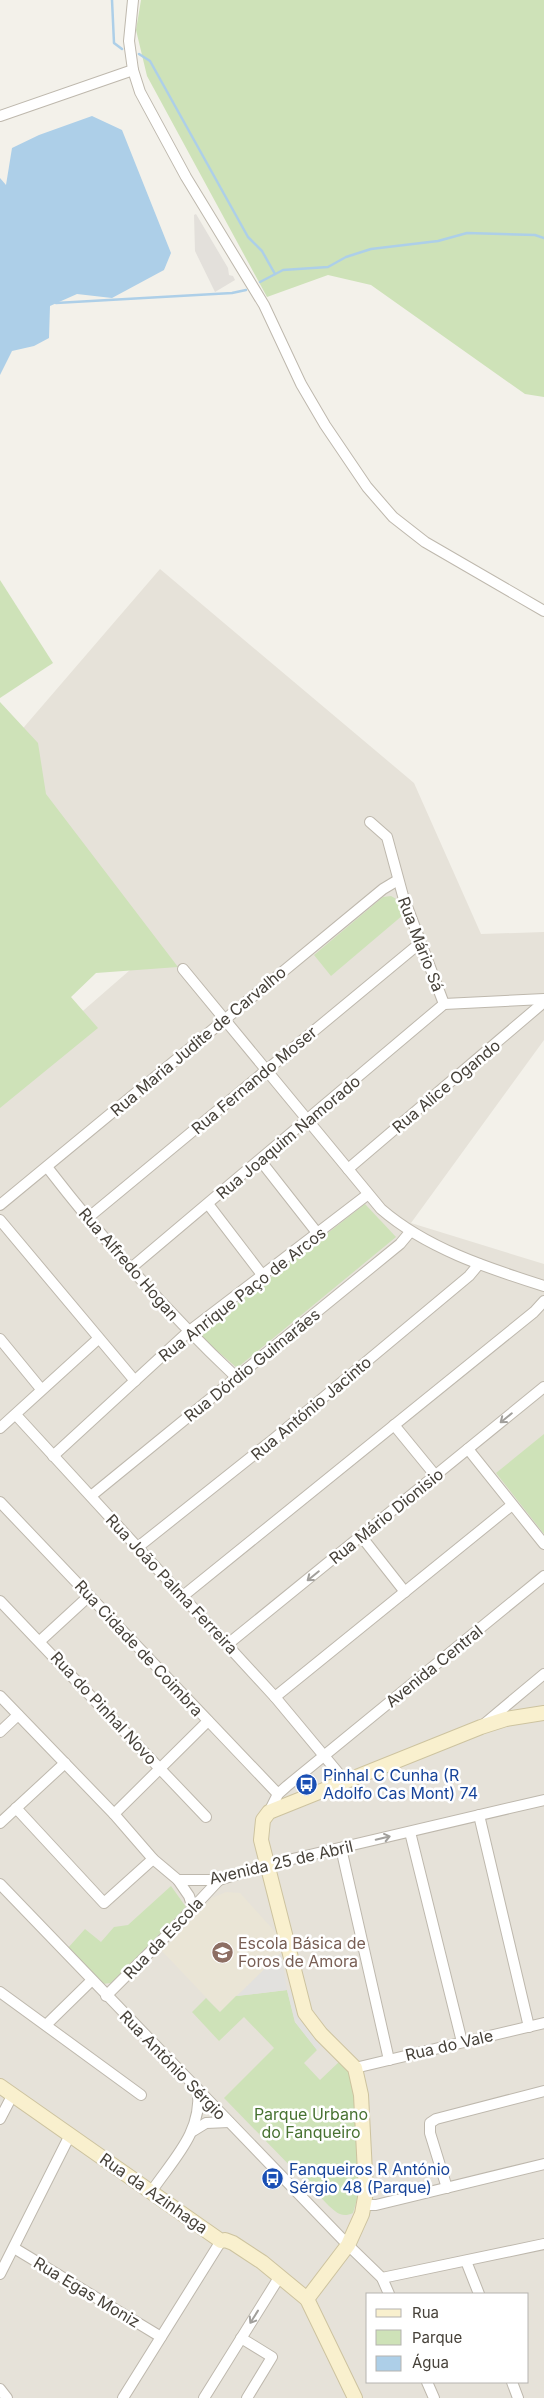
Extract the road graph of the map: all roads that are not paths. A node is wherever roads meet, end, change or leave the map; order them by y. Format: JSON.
{"nodes":[{"id":1,"x":133,"y":0,"type":"edge"},
{"id":2,"x":133,"y":70,"type":"junction"},
{"id":3,"x":0,"y":116,"type":"edge"},
{"id":4,"x":544,"y":611,"type":"edge"},
{"id":5,"x":370,"y":822,"type":"dead end"},
{"id":6,"x":398,"y":880,"type":"junction"},
{"id":7,"x":420,"y":942,"type":"junction"},
{"id":8,"x":183,"y":969,"type":"dead end"},
{"id":9,"x":544,"y":998,"type":"edge"},
{"id":10,"x":544,"y":1002,"type":"edge"},
{"id":11,"x":444,"y":1004,"type":"junction"},
{"id":12,"x":225,"y":1020,"type":"junction"},
{"id":13,"x":266,"y":1070,"type":"junction"},
{"id":14,"x":308,"y":1121,"type":"junction"},
{"id":15,"x":260,"y":1160,"type":"junction"},
{"id":16,"x":47,"y":1167,"type":"junction"},
{"id":17,"x":348,"y":1169,"type":"junction"},
{"id":18,"x":368,"y":1195,"type":"junction"},
{"id":19,"x":208,"y":1204,"type":"junction"},
{"id":20,"x":0,"y":1205,"type":"edge"},
{"id":21,"x":89,"y":1217,"type":"junction"},
{"id":22,"x":0,"y":1220,"type":"edge"},
{"id":23,"x":410,"y":1232,"type":"junction"},
{"id":24,"x":318,"y":1234,"type":"junction"},
{"id":25,"x":480,"y":1264,"type":"junction"},
{"id":26,"x":131,"y":1268,"type":"junction"},
{"id":27,"x":263,"y":1276,"type":"junction"},
{"id":28,"x":544,"y":1286,"type":"edge"},
{"id":29,"x":544,"y":1301,"type":"edge"},
{"id":30,"x":188,"y":1332,"type":"junction"},
{"id":31,"x":0,"y":1339,"type":"edge"},
{"id":32,"x":98,"y":1339,"type":"junction"},
{"id":33,"x":237,"y":1378,"type":"junction"},
{"id":34,"x":135,"y":1381,"type":"junction"},
{"id":35,"x":544,"y":1387,"type":"edge"},
{"id":36,"x":41,"y":1389,"type":"junction"},
{"id":37,"x":16,"y":1415,"type":"junction"},
{"id":38,"x":394,"y":1425,"type":"junction"},
{"id":39,"x":0,"y":1428,"type":"edge"},
{"id":40,"x":468,"y":1450,"type":"junction"},
{"id":41,"x":53,"y":1456,"type":"junction"},
{"id":42,"x":435,"y":1476,"type":"junction"},
{"id":43,"x":90,"y":1496,"type":"junction"},
{"id":44,"x":0,"y":1502,"type":"edge"},
{"id":45,"x":512,"y":1505,"type":"junction"},
{"id":46,"x":361,"y":1536,"type":"junction"},
{"id":47,"x":544,"y":1544,"type":"edge"},
{"id":48,"x":138,"y":1548,"type":"junction"},
{"id":49,"x":544,"y":1576,"type":"edge"},
{"id":50,"x":405,"y":1592,"type":"junction"},
{"id":51,"x":89,"y":1596,"type":"junction"},
{"id":52,"x":183,"y":1596,"type":"junction"},
{"id":53,"x":0,"y":1601,"type":"edge"},
{"id":54,"x":40,"y":1641,"type":"junction"},
{"id":55,"x":228,"y":1644,"type":"junction"},
{"id":56,"x":544,"y":1674,"type":"edge"},
{"id":57,"x":0,"y":1696,"type":"edge"},
{"id":58,"x":275,"y":1697,"type":"junction"},
{"id":59,"x":544,"y":1713,"type":"edge"},
{"id":60,"x":18,"y":1715,"type":"junction"},
{"id":61,"x":208,"y":1721,"type":"junction"},
{"id":62,"x":481,"y":1727,"type":"junction"},
{"id":63,"x":0,"y":1732,"type":"edge"},
{"id":64,"x":325,"y":1756,"type":"junction"},
{"id":65,"x":65,"y":1763,"type":"junction"},
{"id":66,"x":160,"y":1768,"type":"junction"},
{"id":67,"x":345,"y":1781,"type":"junction"},
{"id":68,"x":278,"y":1794,"type":"junction"},
{"id":69,"x":544,"y":1800,"type":"edge"},
{"id":70,"x":16,"y":1808,"type":"junction"},
{"id":71,"x":268,"y":1812,"type":"junction"},
{"id":72,"x":114,"y":1814,"type":"junction"},
{"id":73,"x":479,"y":1815,"type":"junction"},
{"id":74,"x":206,"y":1817,"type":"dead end"},
{"id":75,"x":0,"y":1823,"type":"edge"},
{"id":76,"x":410,"y":1832,"type":"junction"},
{"id":77,"x":341,"y":1848,"type":"junction"},
{"id":78,"x":153,"y":1859,"type":"junction"},
{"id":79,"x":267,"y":1865,"type":"junction"},
{"id":80,"x":178,"y":1880,"type":"junction"},
{"id":81,"x":219,"y":1880,"type":"junction"},
{"id":82,"x":0,"y":1884,"type":"edge"},
{"id":83,"x":193,"y":1908,"type":"junction"},
{"id":84,"x":91,"y":1981,"type":"junction"},
{"id":85,"x":0,"y":1992,"type":"edge"},
{"id":86,"x":106,"y":1996,"type":"junction"},
{"id":87,"x":544,"y":2023,"type":"edge"},
{"id":88,"x":46,"y":2025,"type":"junction"},
{"id":89,"x":529,"y":2026,"type":"junction"},
{"id":90,"x":462,"y":2042,"type":"junction"},
{"id":91,"x":389,"y":2060,"type":"junction"},
{"id":92,"x":355,"y":2068,"type":"junction"},
{"id":93,"x":0,"y":2086,"type":"edge"},
{"id":94,"x":198,"y":2090,"type":"junction"},
{"id":95,"x":544,"y":2091,"type":"edge"},
{"id":96,"x":12,"y":2096,"type":"junction"},
{"id":97,"x":141,"y":2096,"type":"dead end"},
{"id":98,"x":0,"y":2119,"type":"edge"},
{"id":99,"x":229,"y":2122,"type":"junction"},
{"id":100,"x":193,"y":2131,"type":"junction"},
{"id":101,"x":70,"y":2135,"type":"junction"},
{"id":102,"x":544,"y":2164,"type":"edge"},
{"id":103,"x":447,"y":2188,"type":"junction"},
{"id":104,"x":151,"y":2192,"type":"junction"},
{"id":105,"x":364,"y":2205,"type":"junction"},
{"id":106,"x":221,"y":2241,"type":"junction"},
{"id":107,"x":544,"y":2244,"type":"edge"},
{"id":108,"x":348,"y":2246,"type":"junction"},
{"id":109,"x":14,"y":2248,"type":"junction"},
{"id":110,"x":466,"y":2261,"type":"junction"},
{"id":111,"x":0,"y":2274,"type":"edge"},
{"id":112,"x":280,"y":2276,"type":"junction"},
{"id":113,"x":382,"y":2278,"type":"junction"},
{"id":114,"x":389,"y":2293,"type":"edge"},
{"id":115,"x":479,"y":2293,"type":"edge"},
{"id":116,"x":307,"y":2299,"type":"junction"},
{"id":117,"x":160,"y":2337,"type":"junction"},
{"id":118,"x":241,"y":2338,"type":"junction"},
{"id":119,"x":427,"y":2383,"type":"edge"},
{"id":120,"x":512,"y":2383,"type":"edge"},
{"id":121,"x":0,"y":2389,"type":"edge"},
{"id":122,"x":7,"y":2398,"type":"edge"},
{"id":123,"x":124,"y":2398,"type":"edge"},
{"id":124,"x":204,"y":2398,"type":"edge"},
{"id":125,"x":247,"y":2398,"type":"edge"},
{"id":126,"x":355,"y":2398,"type":"edge"},
{"id":127,"x":434,"y":2398,"type":"edge"},
{"id":128,"x":518,"y":2398,"type":"edge"}],
"edges":[{"from":1,"to":2,"type":"street"},
{"from":2,"to":3,"type":"street"},
{"from":2,"to":4,"type":"street"},
{"from":5,"to":6,"type":"street","name":"Rua Mário Sá"},
{"from":6,"to":7,"type":"street","name":"Rua Mário Sá"},
{"from":6,"to":12,"type":"street","name":"Rua Maria Judite de Carvalho"},
{"from":7,"to":11,"type":"street","name":"Rua Mário Sá"},
{"from":7,"to":13,"type":"street","name":"Rua Fernando Moser"},
{"from":8,"to":12,"type":"street"},
{"from":9,"to":11,"type":"street","name":"Rua Mário Sá"},
{"from":10,"to":17,"type":"street","name":"Rua Alice Ogando"},
{"from":11,"to":14,"type":"street","name":"Rua Joaquim Namorado"},
{"from":12,"to":13,"type":"street"},
{"from":12,"to":16,"type":"street","name":"Rua Maria Judite de Carvalho"},
{"from":13,"to":14,"type":"street"},
{"from":13,"to":21,"type":"street","name":"Rua Fernando Moser"},
{"from":14,"to":15,"type":"street","name":"Rua Joaquim Namorado"},
{"from":14,"to":17,"type":"street"},
{"from":15,"to":19,"type":"street","name":"Rua Joaquim Namorado"},
{"from":15,"to":24,"type":"street"},
{"from":16,"to":20,"type":"street","name":"Rua Maria Judite de Carvalho"},
{"from":16,"to":21,"type":"street","name":"Rua Alfredo Hogan"},
{"from":17,"to":18,"type":"street"},
{"from":18,"to":23,"type":"street"},
{"from":18,"to":24,"type":"street","name":"Rua Anrique Paço de Arcos"},
{"from":19,"to":26,"type":"street","name":"Rua Joaquim Namorado"},
{"from":19,"to":27,"type":"street"},
{"from":21,"to":26,"type":"street","name":"Rua Alfredo Hogan"},
{"from":22,"to":32,"type":"street"},
{"from":23,"to":25,"type":"street"},
{"from":23,"to":33,"type":"street","name":"Rua Dórdio Guimarães"},
{"from":24,"to":27,"type":"street","name":"Rua Anrique Paço de Arcos"},
{"from":25,"to":28,"type":"street"},
{"from":25,"to":48,"type":"street","name":"Rua António Jacinto"},
{"from":26,"to":30,"type":"street","name":"Rua Alfredo Hogan"},
{"from":27,"to":30,"type":"street","name":"Rua Anrique Paço de Arcos"},
{"from":29,"to":38,"type":"street"},
{"from":30,"to":33,"type":"street","name":"Rua Alfredo Hogan"},
{"from":30,"to":34,"type":"street","name":"Rua Anrique Paço de Arcos"},
{"from":31,"to":36,"type":"street"},
{"from":32,"to":34,"type":"street"},
{"from":32,"to":36,"type":"street"},
{"from":33,"to":43,"type":"street","name":"Rua Dórdio Guimarães"},
{"from":34,"to":41,"type":"street","name":"Rua Anrique Paço de Arcos"},
{"from":35,"to":40,"type":"street","name":"Rua Mário Dionisio","one_way":true},
{"from":36,"to":37,"type":"street"},
{"from":37,"to":39,"type":"street"},
{"from":37,"to":41,"type":"street","name":"Rua João Palma Ferreira"},
{"from":38,"to":42,"type":"street"},
{"from":38,"to":52,"type":"street"},
{"from":40,"to":42,"type":"street","name":"Rua Mário Dionisio"},
{"from":40,"to":45,"type":"street"},
{"from":41,"to":43,"type":"street","name":"Rua João Palma Ferreira"},
{"from":42,"to":46,"type":"street","name":"Rua Mário Dionisio"},
{"from":43,"to":48,"type":"street","name":"Rua João Palma Ferreira"},
{"from":44,"to":51,"type":"street","name":"Rua Cidade de Coimbra"},
{"from":45,"to":47,"type":"street"},
{"from":45,"to":50,"type":"street"},
{"from":46,"to":50,"type":"street"},
{"from":46,"to":55,"type":"street","name":"Rua Mário Dionisio","one_way":true},
{"from":48,"to":52,"type":"street","name":"Rua João Palma Ferreira"},
{"from":49,"to":64,"type":"street","name":"Avenida Central"},
{"from":50,"to":58,"type":"street"},
{"from":51,"to":54,"type":"street"},
{"from":51,"to":61,"type":"street","name":"Rua Cidade de Coimbra"},
{"from":52,"to":55,"type":"street","name":"Rua João Palma Ferreira"},
{"from":53,"to":54,"type":"street","name":"Rua do Pinhal Novo"},
{"from":54,"to":66,"type":"street","name":"Rua do Pinhal Novo"},
{"from":55,"to":58,"type":"street","name":"Rua João Palma Ferreira"},
{"from":56,"to":62,"type":"street"},
{"from":57,"to":60,"type":"street"},
{"from":58,"to":64,"type":"street","name":"Rua João Palma Ferreira"},
{"from":59,"to":62,"type":"street"},
{"from":60,"to":63,"type":"street"},
{"from":60,"to":65,"type":"street"},
{"from":61,"to":66,"type":"street"},
{"from":61,"to":68,"type":"street","name":"Rua Cidade de Coimbra"},
{"from":62,"to":67,"type":"street"},
{"from":64,"to":67,"type":"street","name":"Rua João Palma Ferreira"},
{"from":64,"to":68,"type":"street","name":"Avenida Central"},
{"from":65,"to":70,"type":"street"},
{"from":65,"to":72,"type":"street"},
{"from":66,"to":72,"type":"street"},
{"from":66,"to":74,"type":"street","name":"Rua do Pinhal Novo"},
{"from":67,"to":71,"type":"street"},
{"from":68,"to":71,"type":"street"},
{"from":69,"to":73,"type":"street","name":"Avenida 25 de Abril"},
{"from":70,"to":75,"type":"street"},
{"from":70,"to":78,"type":"street"},
{"from":71,"to":79,"type":"street"},
{"from":72,"to":78,"type":"street"},
{"from":73,"to":76,"type":"street","name":"Avenida 25 de Abril"},
{"from":73,"to":89,"type":"street"},
{"from":77,"to":76,"type":"street","name":"Avenida 25 de Abril","one_way":true},
{"from":76,"to":90,"type":"street"},
{"from":77,"to":79,"type":"street","name":"Avenida 25 de Abril"},
{"from":77,"to":91,"type":"street"},
{"from":78,"to":80,"type":"street"},
{"from":79,"to":81,"type":"street","name":"Avenida 25 de Abril"},
{"from":79,"to":92,"type":"street"},
{"from":80,"to":81,"type":"street","name":"Avenida 25 de Abril"},
{"from":80,"to":83,"type":"street"},
{"from":81,"to":83,"type":"street","name":"Rua da Escola"},
{"from":82,"to":84,"type":"street","name":"Rua António Sérgio"},
{"from":83,"to":86,"type":"street","name":"Rua da Escola"},
{"from":84,"to":86,"type":"street","name":"Rua António Sérgio"},
{"from":84,"to":88,"type":"street"},
{"from":85,"to":88,"type":"street"},
{"from":86,"to":94,"type":"street","name":"Rua António Sérgio"},
{"from":87,"to":89,"type":"street","name":"Rua do Vale"},
{"from":88,"to":97,"type":"street"},
{"from":89,"to":90,"type":"street","name":"Rua do Vale"},
{"from":90,"to":91,"type":"street","name":"Rua do Vale"},
{"from":91,"to":92,"type":"street","name":"Rua do Vale"},
{"from":92,"to":105,"type":"street"},
{"from":93,"to":96,"type":"street","name":"Rua da Azinhaga"},
{"from":94,"to":99,"type":"street","name":"Rua António Sérgio"},
{"from":94,"to":100,"type":"street"},
{"from":95,"to":103,"type":"street"},
{"from":96,"to":98,"type":"street"},
{"from":96,"to":101,"type":"street","name":"Rua da Azinhaga"},
{"from":99,"to":100,"type":"street"},
{"from":99,"to":108,"type":"street","name":"Rua António Sérgio"},
{"from":100,"to":104,"type":"street"},
{"from":101,"to":104,"type":"street","name":"Rua da Azinhaga"},
{"from":101,"to":109,"type":"street"},
{"from":102,"to":103,"type":"street"},
{"from":103,"to":105,"type":"street"},
{"from":104,"to":106,"type":"street","name":"Rua da Azinhaga"},
{"from":105,"to":108,"type":"street"},
{"from":106,"to":112,"type":"street","name":"Rua da Azinhaga"},
{"from":106,"to":117,"type":"street"},
{"from":107,"to":110,"type":"street"},
{"from":108,"to":113,"type":"street","name":"Rua António Sérgio"},
{"from":108,"to":116,"type":"street"},
{"from":109,"to":111,"type":"street"},
{"from":109,"to":117,"type":"street","name":"Rua Egas Moniz"},
{"from":110,"to":113,"type":"street"},
{"from":110,"to":115,"type":"street"},
{"from":112,"to":116,"type":"street","name":"Rua da Azinhaga"},
{"from":112,"to":118,"type":"street","one_way":true},
{"from":113,"to":114,"type":"street"},
{"from":116,"to":126,"type":"street"},
{"from":117,"to":123,"type":"street"},
{"from":118,"to":124,"type":"street"},
{"from":118,"to":125,"type":"street"},
{"from":119,"to":127,"type":"street"},
{"from":120,"to":128,"type":"street"},
{"from":121,"to":122,"type":"street"}]}
